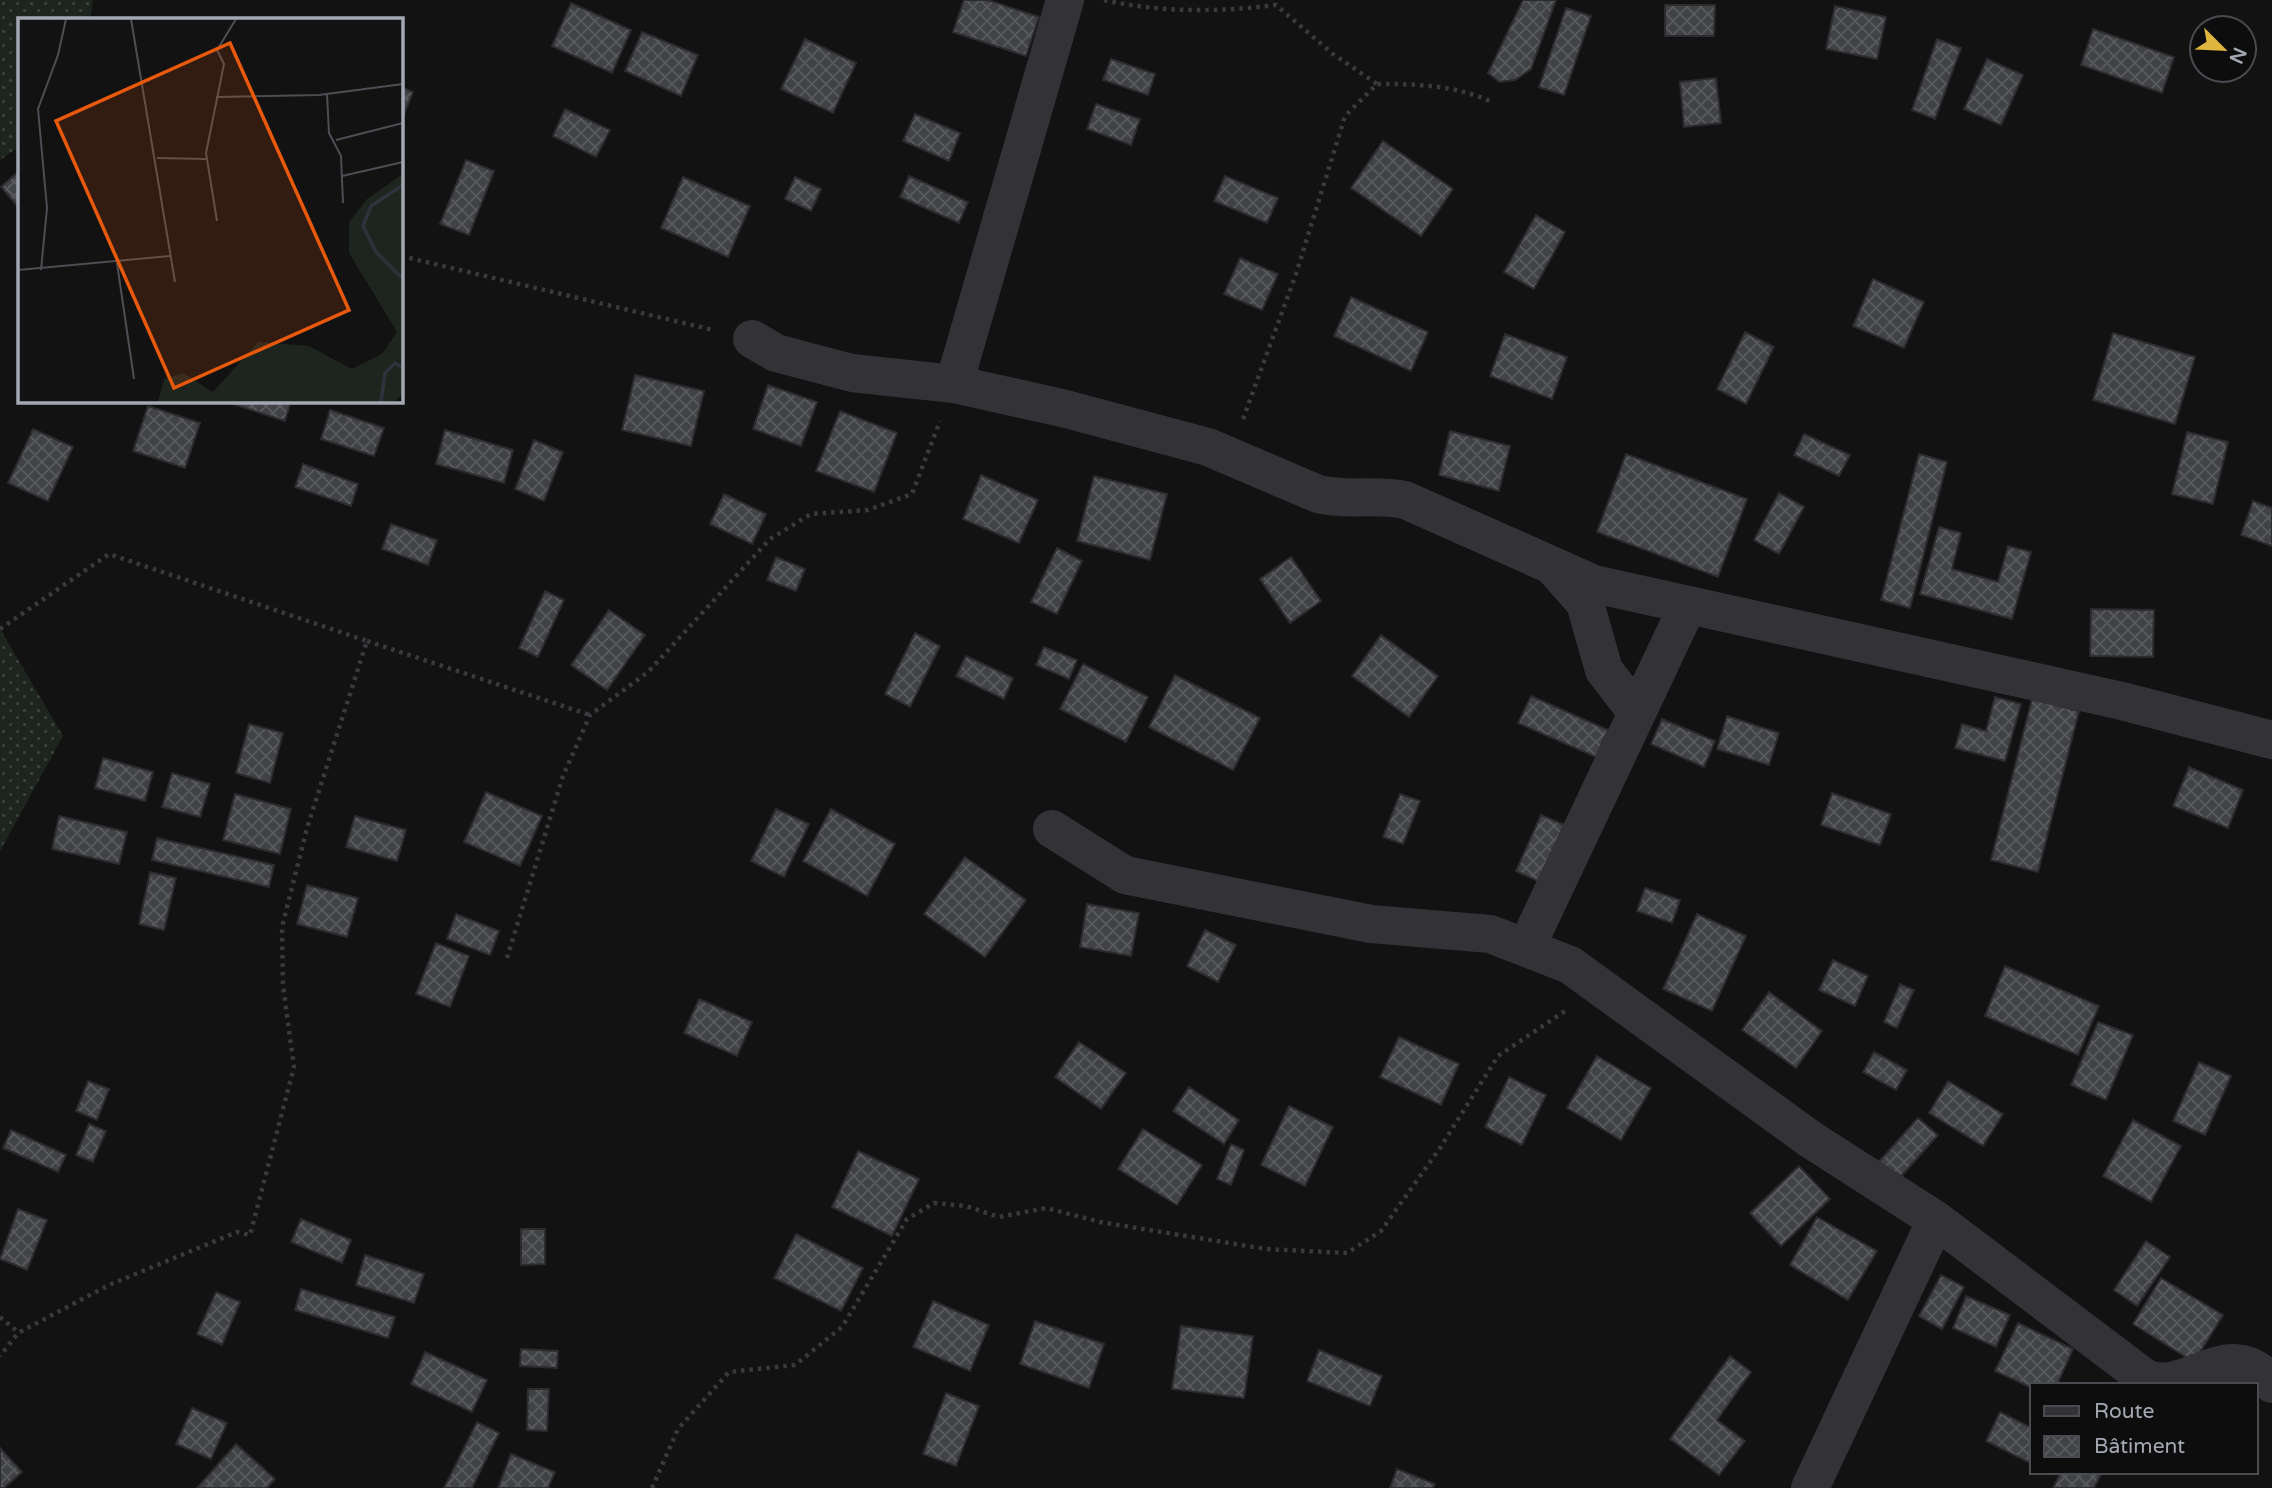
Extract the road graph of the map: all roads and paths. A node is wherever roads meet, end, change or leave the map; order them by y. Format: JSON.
{"nodes":[{"id":1,"x":1065,"y":0,"type":"edge"},
{"id":2,"x":1104,"y":0,"type":"edge"},
{"id":3,"x":1377,"y":84,"type":"junction"},
{"id":4,"x":1490,"y":101,"type":"dead end"},
{"id":5,"x":402,"y":257,"type":"edge"},
{"id":6,"x":752,"y":339,"type":"joint"},
{"id":7,"x":954,"y":384,"type":"junction"},
{"id":8,"x":1230,"y":456,"type":"junction"},
{"id":9,"x":1552,"y":565,"type":"junction"},
{"id":10,"x":1688,"y":605,"type":"junction"},
{"id":11,"x":0,"y":629,"type":"edge"},
{"id":12,"x":367,"y":641,"type":"junction"},
{"id":13,"x":1637,"y":713,"type":"junction"},
{"id":14,"x":590,"y":715,"type":"junction"},
{"id":15,"x":2272,"y":740,"type":"edge"},
{"id":16,"x":1052,"y":829,"type":"dead end"},
{"id":17,"x":1526,"y":947,"type":"junction"},
{"id":18,"x":507,"y":958,"type":"dead end"},
{"id":19,"x":1601,"y":988,"type":"junction"},
{"id":20,"x":1936,"y":1220,"type":"junction"},
{"id":21,"x":0,"y":1317,"type":"edge"},
{"id":22,"x":18,"y":1332,"type":"junction"},
{"id":23,"x":0,"y":1356,"type":"edge"},
{"id":24,"x":2272,"y":1384,"type":"edge"},
{"id":25,"x":652,"y":1488,"type":"edge"},
{"id":26,"x":1810,"y":1488,"type":"edge"}],
"edges":[{"from":1,"to":7,"type":"street"},
{"from":2,"to":3,"type":"path"},
{"from":3,"to":4,"type":"path"},
{"from":3,"to":8,"type":"path"},
{"from":5,"to":6,"type":"path"},
{"from":6,"to":7,"type":"street"},
{"from":7,"to":8,"type":"street"},
{"from":7,"to":14,"type":"path"},
{"from":8,"to":9,"type":"street"},
{"from":9,"to":10,"type":"street"},
{"from":9,"to":13,"type":"street"},
{"from":10,"to":13,"type":"street"},
{"from":10,"to":15,"type":"street"},
{"from":11,"to":12,"type":"path"},
{"from":12,"to":14,"type":"path"},
{"from":12,"to":22,"type":"path"},
{"from":13,"to":17,"type":"street"},
{"from":14,"to":18,"type":"path"},
{"from":16,"to":17,"type":"street"},
{"from":17,"to":19,"type":"street"},
{"from":19,"to":20,"type":"street"},
{"from":19,"to":25,"type":"path"},
{"from":20,"to":24,"type":"street"},
{"from":20,"to":26,"type":"street"},
{"from":21,"to":22,"type":"path"},
{"from":22,"to":23,"type":"path"}]}
